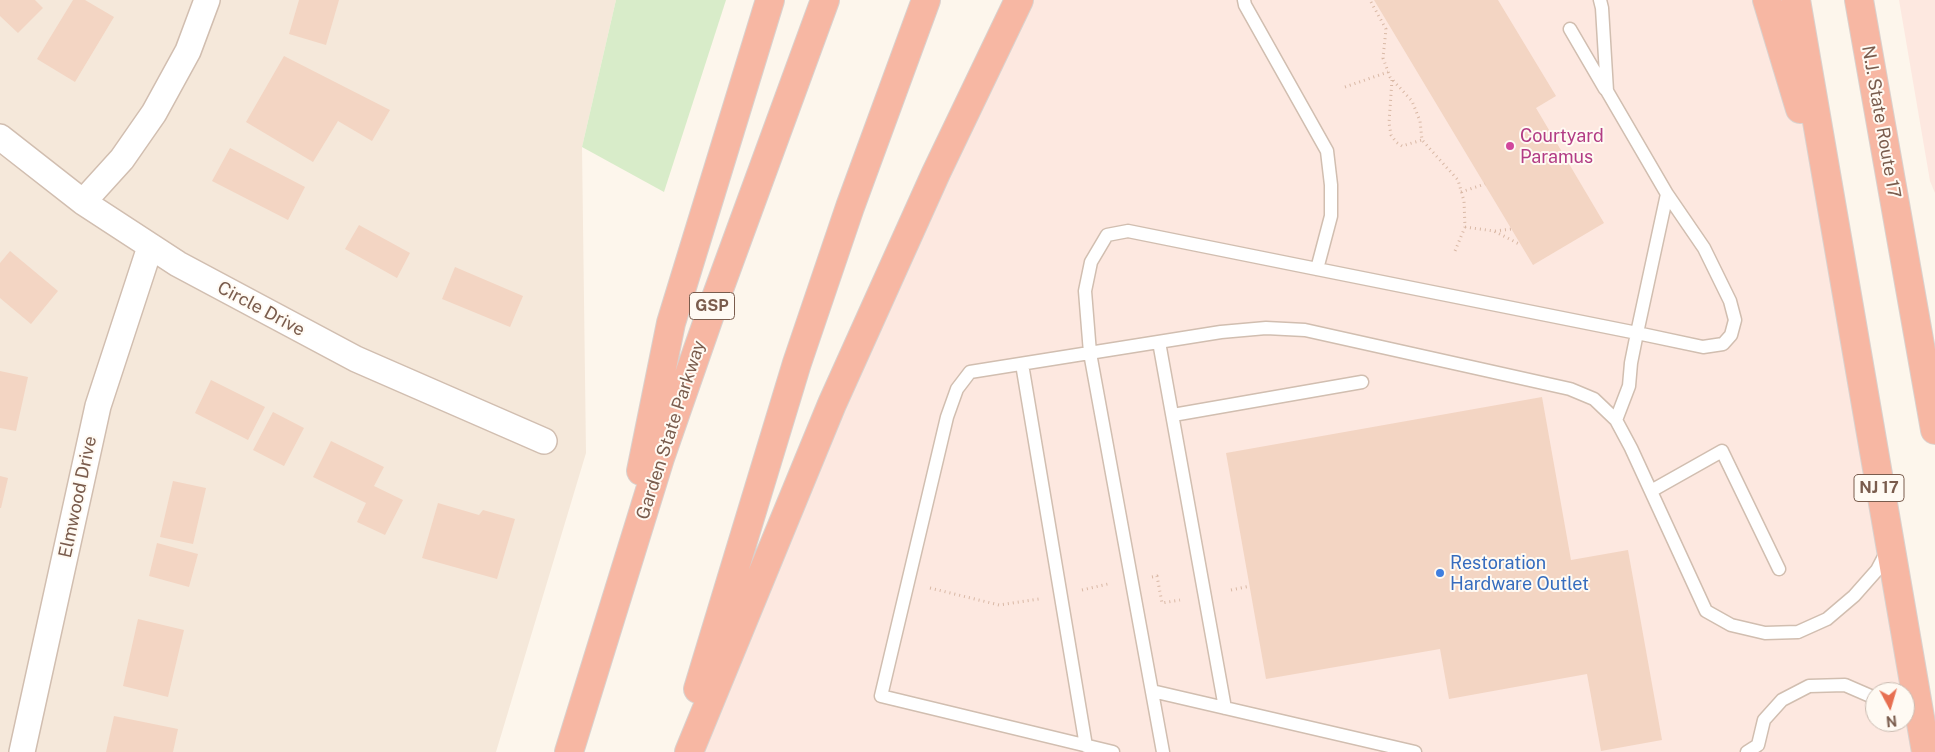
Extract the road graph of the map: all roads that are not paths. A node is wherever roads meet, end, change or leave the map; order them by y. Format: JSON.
{"nodes":[{"id":1,"x":207,"y":0,"type":"edge"},
{"id":2,"x":770,"y":0,"type":"edge"},
{"id":3,"x":825,"y":0,"type":"edge"},
{"id":4,"x":926,"y":0,"type":"edge"},
{"id":5,"x":1019,"y":0,"type":"edge"},
{"id":6,"x":1244,"y":0,"type":"edge"},
{"id":7,"x":1600,"y":0,"type":"edge"},
{"id":8,"x":1767,"y":0,"type":"edge"},
{"id":9,"x":1796,"y":0,"type":"edge"},
{"id":10,"x":1859,"y":0,"type":"edge"},
{"id":11,"x":1570,"y":29,"type":"dead end"},
{"id":12,"x":1606,"y":91,"type":"junction"},
{"id":13,"x":0,"y":137,"type":"edge"},
{"id":14,"x":1667,"y":194,"type":"junction"},
{"id":15,"x":83,"y":202,"type":"junction"},
{"id":16,"x":1835,"y":223,"type":"junction"},
{"id":17,"x":150,"y":247,"type":"junction"},
{"id":18,"x":1317,"y":269,"type":"junction"},
{"id":19,"x":1637,"y":333,"type":"junction"},
{"id":20,"x":1160,"y":342,"type":"junction"},
{"id":21,"x":1090,"y":353,"type":"junction"},
{"id":22,"x":1022,"y":364,"type":"junction"},
{"id":23,"x":1362,"y":382,"type":"dead end"},
{"id":24,"x":1932,"y":394,"type":"edge"},
{"id":25,"x":1173,"y":415,"type":"junction"},
{"id":26,"x":1616,"y":420,"type":"junction"},
{"id":27,"x":1935,"y":430,"type":"edge"},
{"id":28,"x":544,"y":441,"type":"dead end"},
{"id":29,"x":1651,"y":492,"type":"junction"},
{"id":30,"x":1890,"y":546,"type":"junction"},
{"id":31,"x":1779,"y":569,"type":"dead end"},
{"id":32,"x":611,"y":615,"type":"junction"},
{"id":33,"x":1152,"y":691,"type":"junction"},
{"id":34,"x":1865,"y":694,"type":"edge"},
{"id":35,"x":1225,"y":708,"type":"junction"},
{"id":36,"x":1918,"y":734,"type":"edge"},
{"id":37,"x":1086,"y":746,"type":"junction"},
{"id":38,"x":1757,"y":750,"type":"edge"},
{"id":39,"x":22,"y":752,"type":"edge"},
{"id":40,"x":569,"y":752,"type":"edge"},
{"id":41,"x":680,"y":752,"type":"edge"},
{"id":42,"x":689,"y":752,"type":"edge"},
{"id":43,"x":1112,"y":752,"type":"edge"},
{"id":44,"x":1164,"y":752,"type":"edge"},
{"id":45,"x":1415,"y":752,"type":"edge"}],
"edges":[{"from":1,"to":15,"type":"street"},
{"from":2,"to":32,"type":"highway"},
{"from":3,"to":32,"type":"highway","name":"Garden State Parkway","number":"GSP"},
{"from":4,"to":41,"type":"highway"},
{"from":5,"to":42,"type":"highway"},
{"from":6,"to":18,"type":"lane"},
{"from":7,"to":12,"type":"lane"},
{"from":8,"to":16,"type":"highway"},
{"from":9,"to":16,"type":"highway","number":"NJ 17"},
{"from":10,"to":24,"type":"highway","name":"N.J. State Route 17"},
{"from":11,"to":12,"type":"lane"},
{"from":12,"to":14,"type":"lane"},
{"from":13,"to":15,"type":"street","name":"Circle Drive"},
{"from":14,"to":19,"type":"lane"},
{"from":14,"to":19,"type":"lane"},
{"from":15,"to":17,"type":"street","name":"Circle Drive"},
{"from":16,"to":30,"type":"highway","number":"NJ 17"},
{"from":17,"to":28,"type":"street","name":"Circle Drive"},
{"from":17,"to":39,"type":"street","name":"Elmwood Drive"},
{"from":18,"to":19,"type":"lane"},
{"from":18,"to":21,"type":"lane"},
{"from":19,"to":26,"type":"lane"},
{"from":20,"to":21,"type":"lane"},
{"from":20,"to":25,"type":"lane"},
{"from":20,"to":26,"type":"lane"},
{"from":21,"to":22,"type":"lane"},
{"from":21,"to":33,"type":"lane"},
{"from":22,"to":37,"type":"lane"},
{"from":22,"to":37,"type":"lane"},
{"from":23,"to":25,"type":"lane"},
{"from":24,"to":27,"type":"highway","name":"N.J. State Route 17"},
{"from":25,"to":35,"type":"lane"},
{"from":26,"to":29,"type":"lane"},
{"from":29,"to":30,"type":"lane"},
{"from":29,"to":31,"type":"lane"},
{"from":30,"to":36,"type":"highway","number":"NJ 17"},
{"from":32,"to":40,"type":"highway","name":"Garden State Parkway","number":"GSP"},
{"from":33,"to":35,"type":"lane"},
{"from":33,"to":44,"type":"lane"},
{"from":34,"to":38,"type":"lane"},
{"from":35,"to":45,"type":"lane"},
{"from":37,"to":43,"type":"lane"}]}
